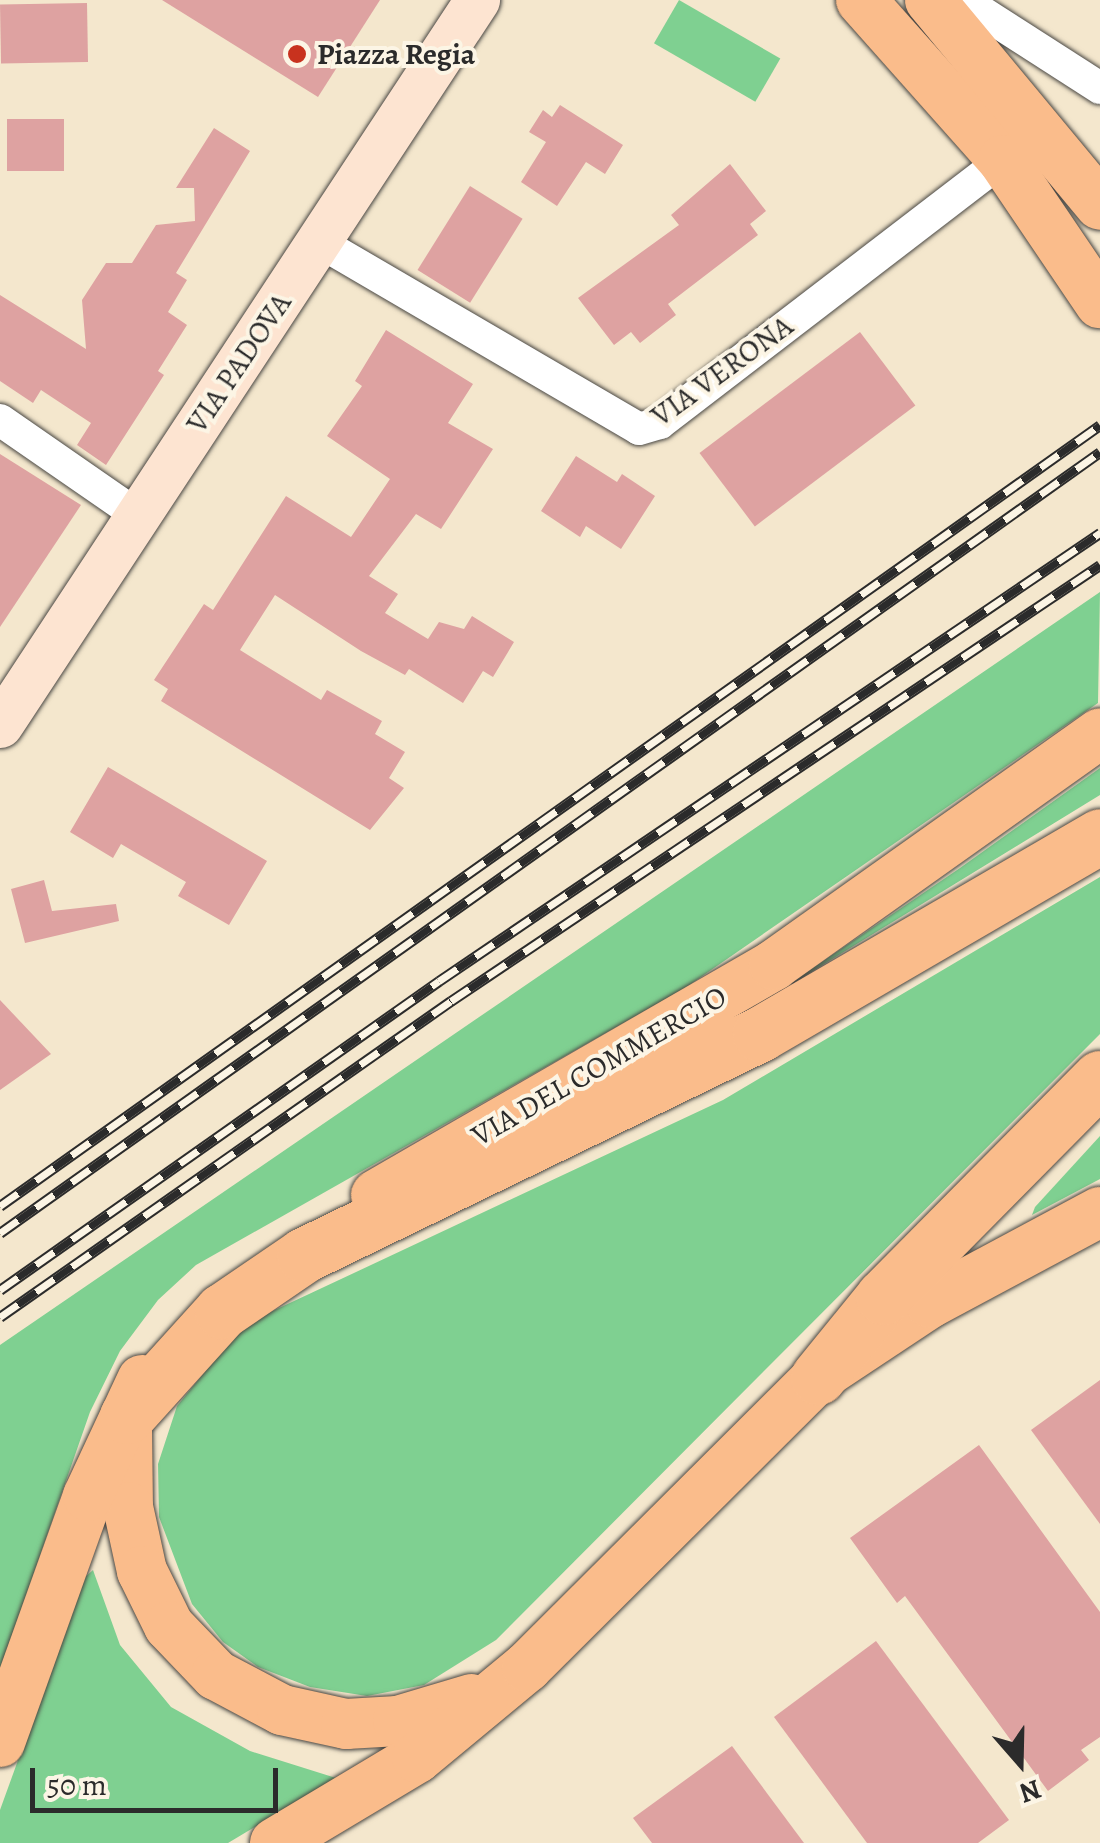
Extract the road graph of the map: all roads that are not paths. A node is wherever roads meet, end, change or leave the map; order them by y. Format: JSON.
{"nodes":[{"id":1,"x":478,"y":0,"type":"edge"},
{"id":2,"x":861,"y":0,"type":"edge"},
{"id":3,"x":930,"y":0,"type":"edge"},
{"id":4,"x":963,"y":0,"type":"edge"},
{"id":5,"x":1100,"y":88,"type":"edge"},
{"id":6,"x":1003,"y":160,"type":"junction"},
{"id":7,"x":1100,"y":205,"type":"edge"},
{"id":8,"x":321,"y":242,"type":"junction"},
{"id":9,"x":1100,"y":304,"type":"edge"},
{"id":10,"x":0,"y":420,"type":"edge"},
{"id":11,"x":136,"y":514,"type":"junction"},
{"id":12,"x":0,"y":725,"type":"edge"},
{"id":13,"x":1100,"y":733,"type":"edge"},
{"id":14,"x":1100,"y":836,"type":"edge"},
{"id":15,"x":1100,"y":1078,"type":"edge"},
{"id":16,"x":1100,"y":1212,"type":"edge"},
{"id":17,"x":818,"y":1377,"type":"junction"},
{"id":18,"x":128,"y":1416,"type":"junction"},
{"id":19,"x":496,"y":1691,"type":"junction"},
{"id":20,"x":0,"y":1742,"type":"edge"},
{"id":21,"x":275,"y":1843,"type":"edge"}],
"edges":[{"from":1,"to":8,"type":"street","name":"VIA PADOVA"},
{"from":2,"to":6,"type":"main road"},
{"from":3,"to":7,"type":"main road"},
{"from":4,"to":5,"type":"street"},
{"from":6,"to":8,"type":"street","name":"VIA VERONA"},
{"from":6,"to":9,"type":"main road"},
{"from":8,"to":11,"type":"street","name":"VIA PADOVA"},
{"from":10,"to":11,"type":"street"},
{"from":11,"to":12,"type":"street","name":"VIA PADOVA"},
{"from":13,"to":18,"type":"main road","name":"VIA DEL COMMERCIO"},
{"from":14,"to":18,"type":"highway","name":"VIA DEL COMMERCIO"},
{"from":15,"to":17,"type":"highway","name":"VIA DEL COMMERCIO"},
{"from":16,"to":17,"type":"main road","name":"VIA DEL COMMERCIO"},
{"from":17,"to":19,"type":"main road","name":"VIA DEL COMMERCIO"},
{"from":18,"to":19,"type":"main road","name":"VIA DEL COMMERCIO"},
{"from":18,"to":20,"type":"main road","name":"VIA DEL COMMERCIO"},
{"from":19,"to":21,"type":"main road","name":"VIA DEL COMMERCIO"}]}
